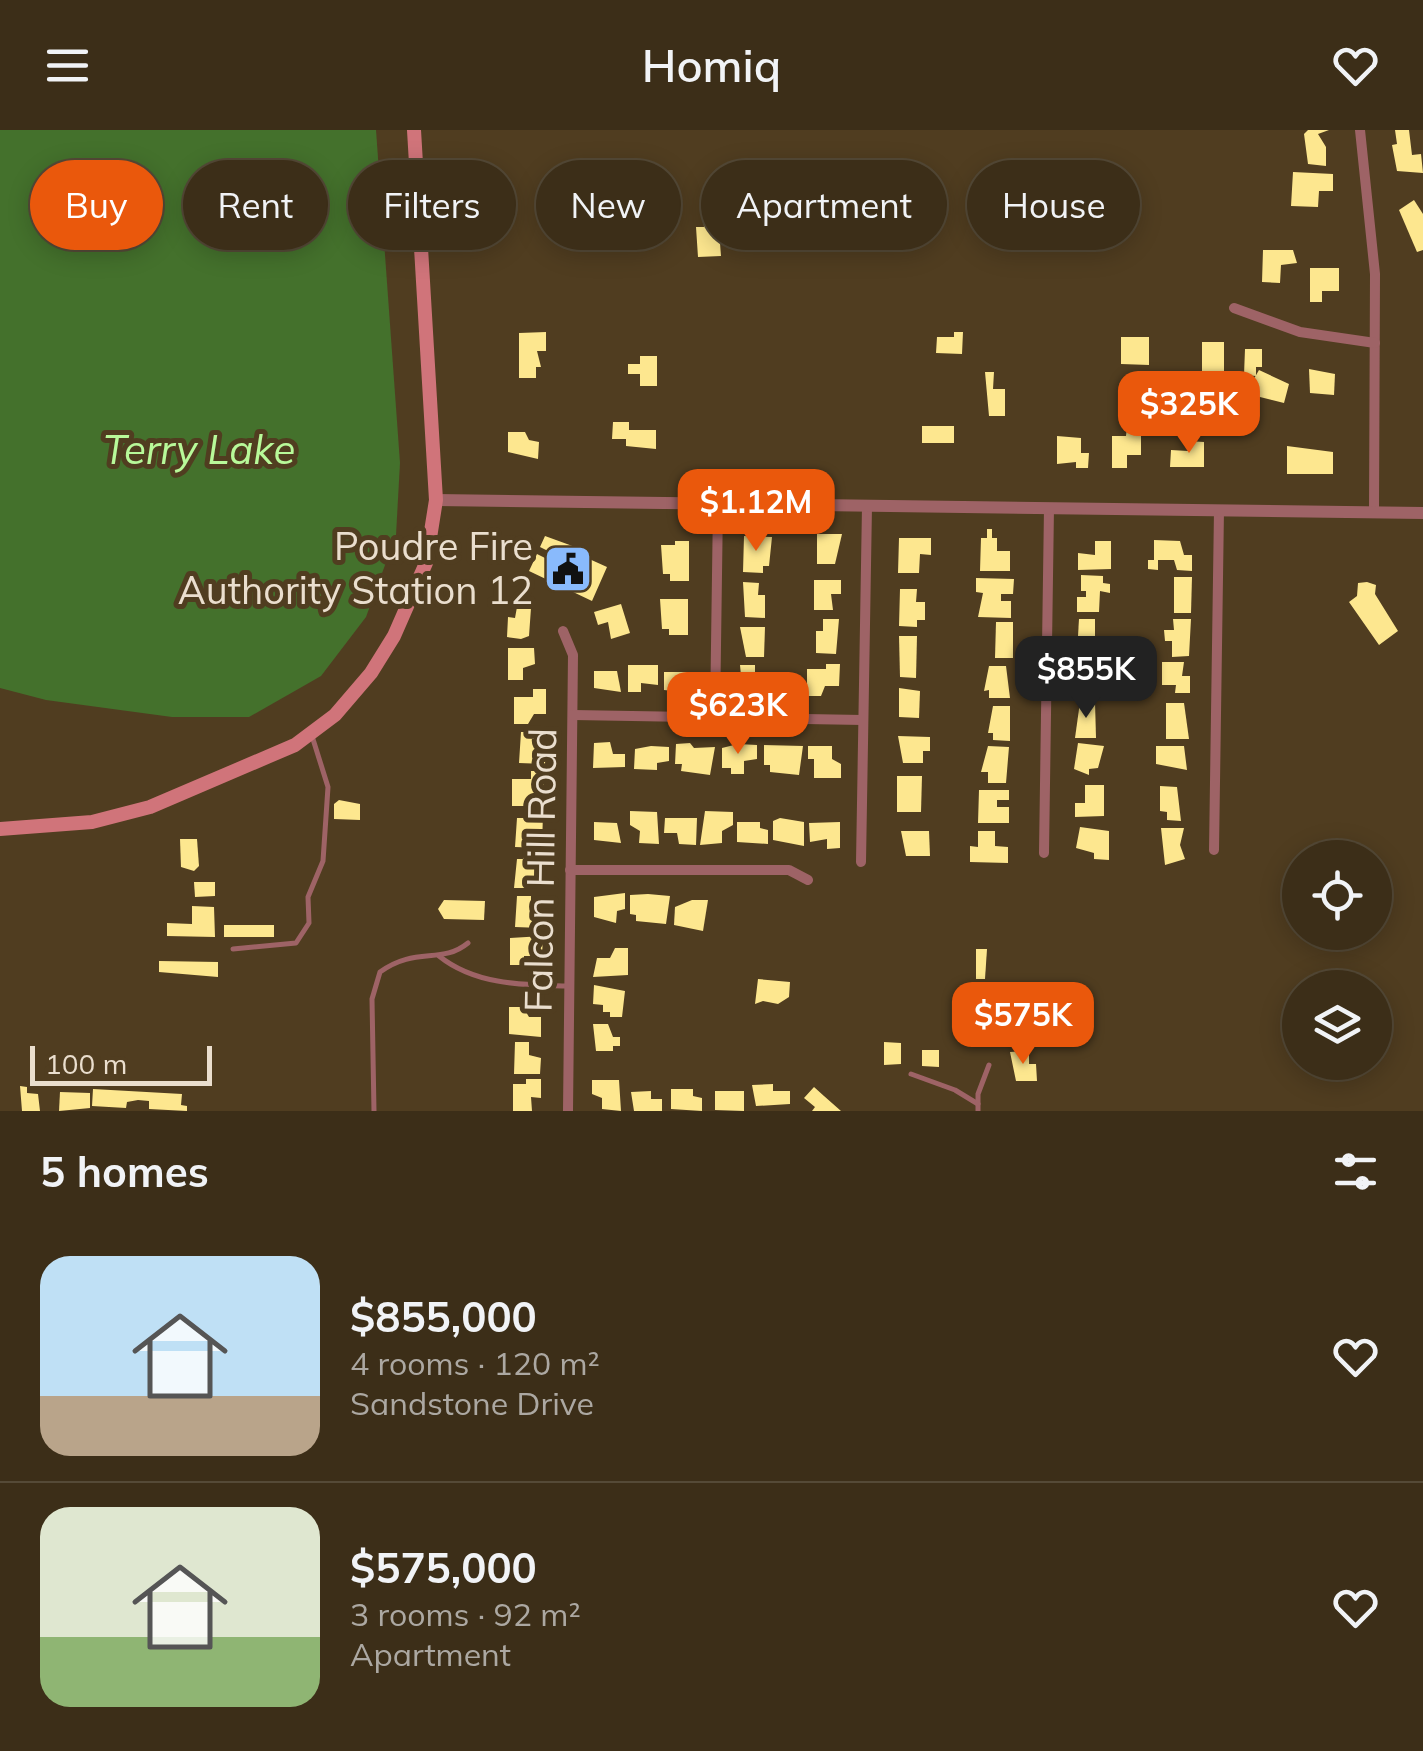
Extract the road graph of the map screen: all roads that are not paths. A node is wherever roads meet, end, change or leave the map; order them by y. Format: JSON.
{"nodes":[{"id":1,"x":414,"y":130,"type":"edge"},
{"id":2,"x":1360,"y":130,"type":"edge"},
{"id":3,"x":1234,"y":308,"type":"dead end"},
{"id":4,"x":1375,"y":343,"type":"junction"},
{"id":5,"x":436,"y":500,"type":"junction"},
{"id":6,"x":718,"y":504,"type":"junction"},
{"id":7,"x":867,"y":506,"type":"junction"},
{"id":8,"x":1049,"y":508,"type":"junction"},
{"id":9,"x":1220,"y":510,"type":"junction"},
{"id":10,"x":1374,"y":512,"type":"junction"},
{"id":11,"x":1423,"y":513,"type":"edge"},
{"id":12,"x":563,"y":631,"type":"dead end"},
{"id":13,"x":574,"y":715,"type":"junction"},
{"id":14,"x":715,"y":717,"type":"junction"},
{"id":15,"x":862,"y":720,"type":"junction"},
{"id":16,"x":311,"y":733,"type":"junction"},
{"id":17,"x":0,"y":829,"type":"edge"},
{"id":18,"x":1214,"y":850,"type":"dead end"},
{"id":19,"x":1044,"y":853,"type":"dead end"},
{"id":20,"x":861,"y":862,"type":"dead end"},
{"id":21,"x":570,"y":870,"type":"junction"},
{"id":22,"x":808,"y":880,"type":"dead end"},
{"id":23,"x":468,"y":943,"type":"dead end"},
{"id":24,"x":233,"y":950,"type":"dead end"},
{"id":25,"x":437,"y":954,"type":"junction"},
{"id":26,"x":570,"y":986,"type":"junction"},
{"id":27,"x":989,"y":1065,"type":"dead end"},
{"id":28,"x":910,"y":1074,"type":"dead end"},
{"id":29,"x":978,"y":1108,"type":"edge"},
{"id":30,"x":374,"y":1111,"type":"edge"},
{"id":31,"x":568,"y":1111,"type":"edge"}],
"edges":[{"from":1,"to":5,"type":"main road"},
{"from":2,"to":4,"type":"street"},
{"from":3,"to":4,"type":"street"},
{"from":4,"to":10,"type":"street"},
{"from":5,"to":6,"type":"street"},
{"from":5,"to":16,"type":"main road"},
{"from":6,"to":7,"type":"street"},
{"from":6,"to":14,"type":"street"},
{"from":7,"to":8,"type":"street"},
{"from":7,"to":15,"type":"street"},
{"from":8,"to":9,"type":"street"},
{"from":8,"to":19,"type":"street"},
{"from":9,"to":10,"type":"street"},
{"from":9,"to":18,"type":"street"},
{"from":10,"to":11,"type":"street"},
{"from":12,"to":13,"type":"street","name":"Falcon Hill Road"},
{"from":13,"to":14,"type":"street"},
{"from":13,"to":21,"type":"street","name":"Falcon Hill Road"},
{"from":14,"to":15,"type":"street"},
{"from":15,"to":20,"type":"street"},
{"from":16,"to":17,"type":"main road"},
{"from":16,"to":24,"type":"lane"},
{"from":21,"to":22,"type":"street"},
{"from":21,"to":26,"type":"street","name":"Falcon Hill Road"},
{"from":23,"to":25,"type":"lane"},
{"from":25,"to":26,"type":"lane"},
{"from":25,"to":30,"type":"lane"},
{"from":26,"to":31,"type":"street","name":"Falcon Hill Road"},
{"from":27,"to":29,"type":"lane"},
{"from":28,"to":29,"type":"lane"}]}
